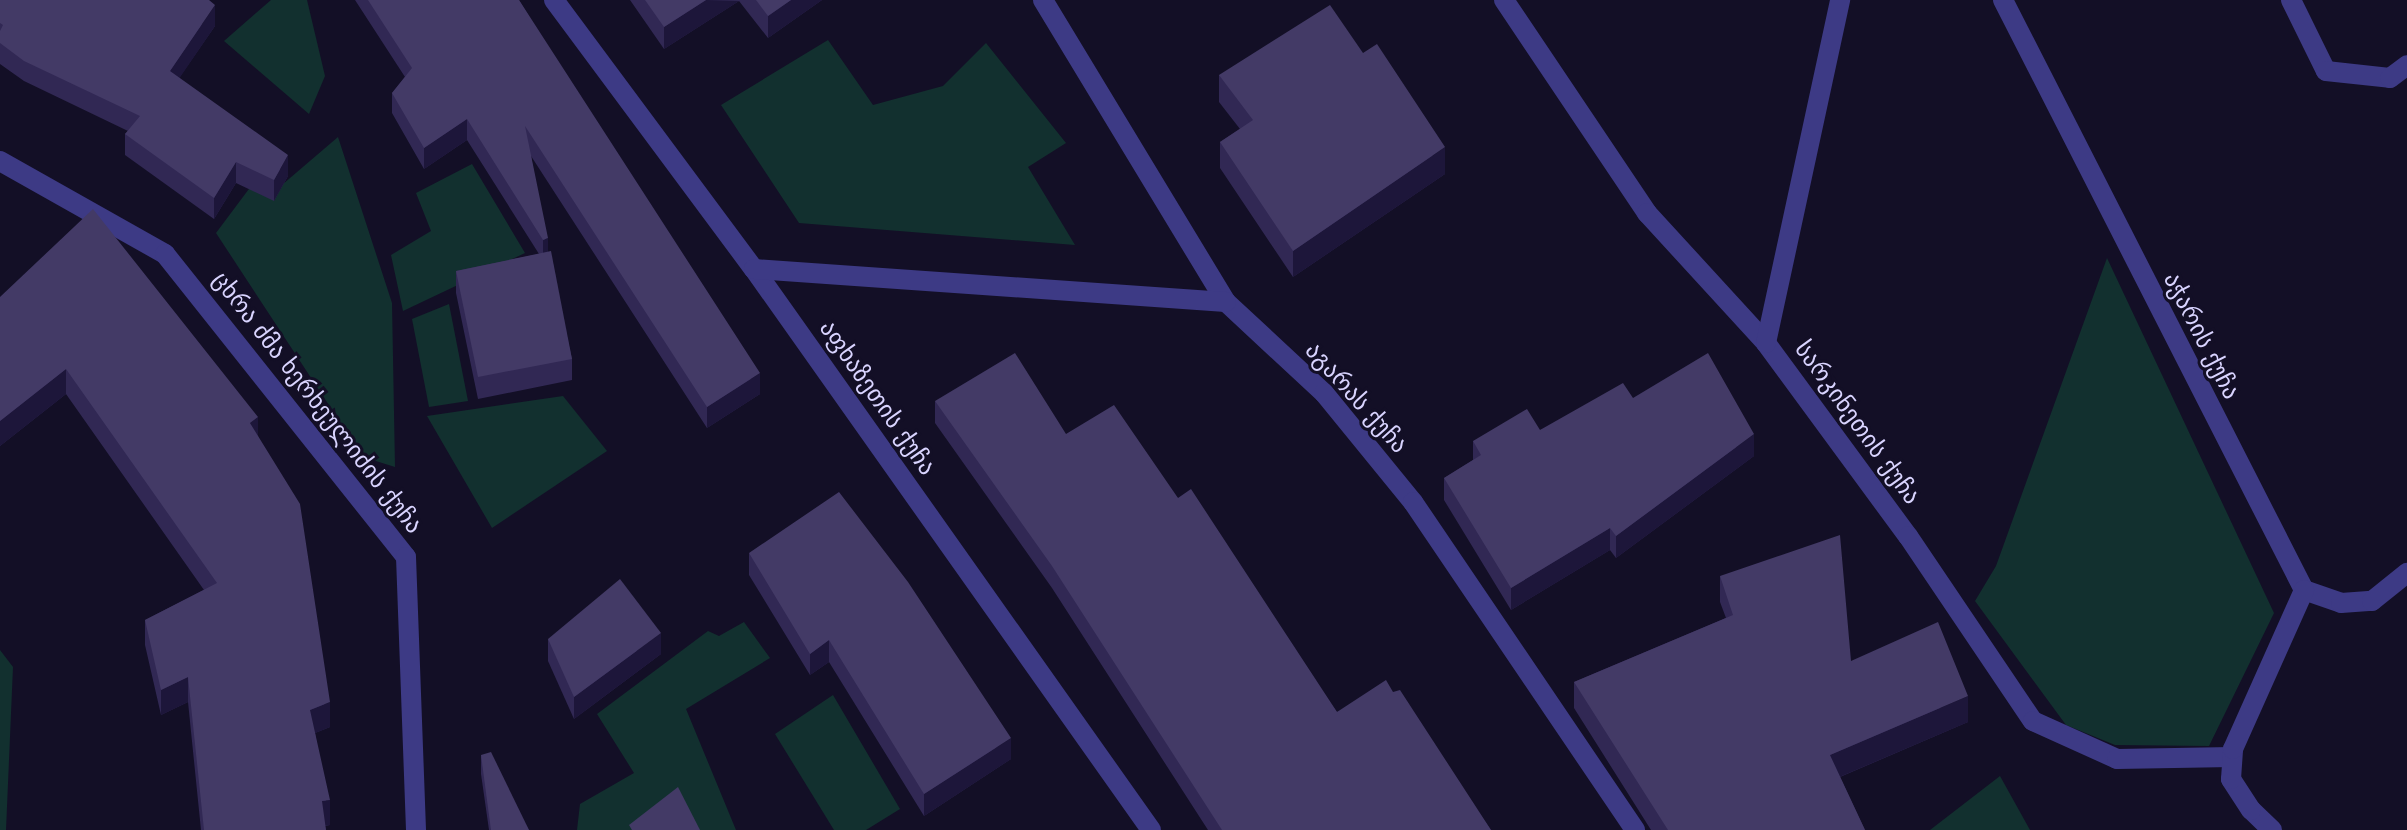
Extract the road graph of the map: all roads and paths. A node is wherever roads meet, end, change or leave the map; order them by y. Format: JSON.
{"nodes":[{"id":1,"x":554,"y":0,"type":"edge"},
{"id":2,"x":1043,"y":0,"type":"edge"},
{"id":3,"x":1504,"y":0,"type":"edge"},
{"id":4,"x":1840,"y":0,"type":"edge"},
{"id":5,"x":2003,"y":0,"type":"edge"},
{"id":6,"x":2291,"y":0,"type":"edge"},
{"id":7,"x":2407,"y":65,"type":"edge"},
{"id":8,"x":0,"y":161,"type":"edge"},
{"id":9,"x":754,"y":269,"type":"junction"},
{"id":10,"x":1226,"y":302,"type":"junction"},
{"id":11,"x":1766,"y":343,"type":"junction"},
{"id":12,"x":2407,"y":573,"type":"edge"},
{"id":13,"x":2304,"y":590,"type":"junction"},
{"id":14,"x":2232,"y":757,"type":"junction"},
{"id":15,"x":416,"y":830,"type":"edge"},
{"id":16,"x":1151,"y":830,"type":"edge"},
{"id":17,"x":1635,"y":830,"type":"edge"},
{"id":18,"x":2272,"y":830,"type":"edge"}],
"edges":[{"from":1,"to":9,"type":"street","name":"აფხაზეთის ქუჩა"},
{"from":2,"to":10,"type":"street","name":"აგარას ქუჩა"},
{"from":3,"to":11,"type":"street","name":"სარკინეთის ქუჩა"},
{"from":4,"to":11,"type":"street"},
{"from":5,"to":13,"type":"street","name":"აჭარის ქუჩა"},
{"from":6,"to":7,"type":"street"},
{"from":8,"to":15,"type":"street","name":"ცხრა ძმა ხერხეულიძის ქუჩა"},
{"from":9,"to":10,"type":"street"},
{"from":9,"to":16,"type":"street","name":"აფხაზეთის ქუჩა"},
{"from":10,"to":17,"type":"street","name":"აგარას ქუჩა"},
{"from":11,"to":14,"type":"street","name":"სარკინეთის ქუჩა"},
{"from":12,"to":13,"type":"street"},
{"from":13,"to":14,"type":"street"},
{"from":14,"to":18,"type":"street"}]}
